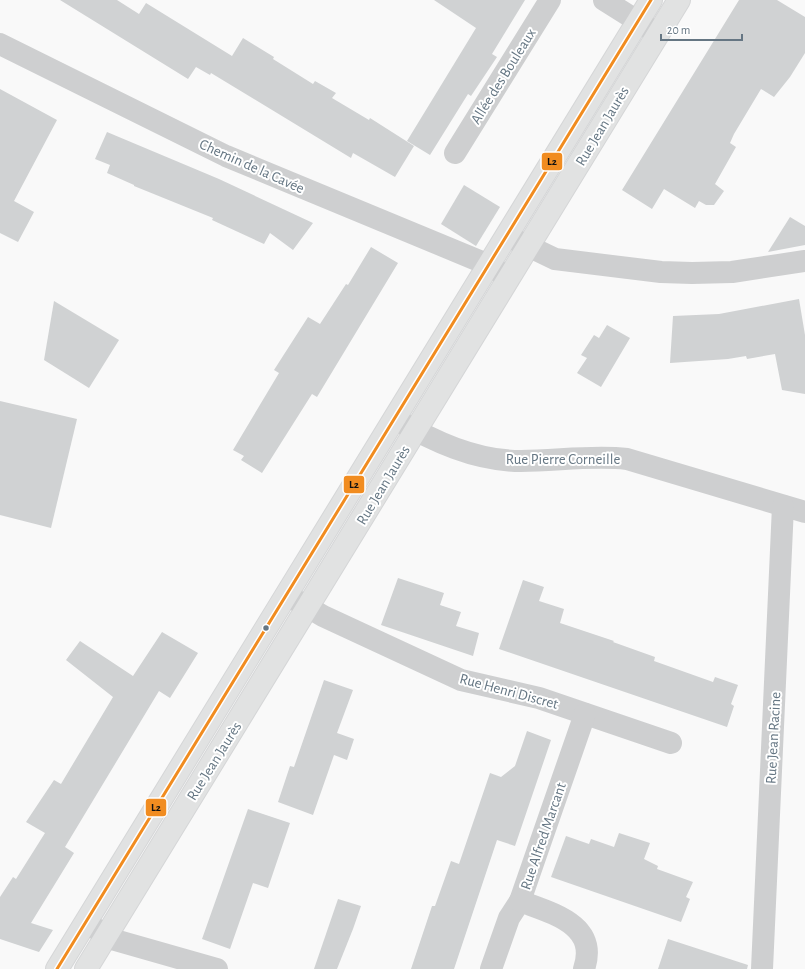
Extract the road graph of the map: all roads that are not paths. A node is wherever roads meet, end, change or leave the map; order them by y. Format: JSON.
{"nodes":[{"id":1,"x":550,"y":0,"type":"edge"},
{"id":2,"x":604,"y":0,"type":"edge"},
{"id":3,"x":651,"y":0,"type":"edge"},
{"id":4,"x":679,"y":0,"type":"edge"},
{"id":5,"x":638,"y":21,"type":"junction"},
{"id":6,"x":658,"y":34,"type":"junction"},
{"id":7,"x":0,"y":44,"type":"edge"},
{"id":8,"x":455,"y":153,"type":"dead end"},
{"id":9,"x":507,"y":236,"type":"junction"},
{"id":10,"x":528,"y":248,"type":"junction"},
{"id":11,"x":805,"y":261,"type":"edge"},
{"id":12,"x":489,"y":265,"type":"junction"},
{"id":13,"x":509,"y":278,"type":"junction"},
{"id":14,"x":395,"y":419,"type":"junction"},
{"id":15,"x":416,"y":431,"type":"junction"},
{"id":16,"x":783,"y":506,"type":"junction"},
{"id":17,"x":805,"y":512,"type":"edge"},
{"id":18,"x":287,"y":595,"type":"junction"},
{"id":19,"x":308,"y":608,"type":"junction"},
{"id":20,"x":585,"y":714,"type":"junction"},
{"id":21,"x":671,"y":743,"type":"dead end"},
{"id":22,"x":520,"y":901,"type":"junction"},
{"id":23,"x":86,"y":923,"type":"junction"},
{"id":24,"x":106,"y":935,"type":"junction"},
{"id":25,"x":57,"y":969,"type":"edge"},
{"id":26,"x":86,"y":969,"type":"edge"},
{"id":27,"x":217,"y":969,"type":"edge"},
{"id":28,"x":491,"y":969,"type":"edge"},
{"id":29,"x":584,"y":969,"type":"edge"},
{"id":30,"x":762,"y":969,"type":"edge"}],
"edges":[{"from":1,"to":8,"type":"street","name":"Allée des Bouleaux"},
{"from":2,"to":5,"type":"street"},
{"from":3,"to":5,"type":"main road","name":"Rue Jean Jaurès"},
{"from":4,"to":6,"type":"main road","name":"Rue Jean Jaurès"},
{"from":5,"to":6,"type":"street"},
{"from":5,"to":9,"type":"main road","name":"Rue Jean Jaurès"},
{"from":6,"to":10,"type":"main road","name":"Rue Jean Jaurès"},
{"from":7,"to":12,"type":"street","name":"Chemin de la Cavée"},
{"from":9,"to":10,"type":"street"},
{"from":9,"to":12,"type":"main road","name":"Rue Jean Jaurès"},
{"from":10,"to":11,"type":"street"},
{"from":10,"to":13,"type":"main road","name":"Rue Jean Jaurès"},
{"from":12,"to":13,"type":"street","name":"Chemin de la Cavée"},
{"from":12,"to":14,"type":"main road","name":"Rue Jean Jaurès"},
{"from":13,"to":15,"type":"main road","name":"Rue Jean Jaurès"},
{"from":14,"to":15,"type":"street","name":"Rue Pierre Corneille"},
{"from":14,"to":18,"type":"main road","name":"Rue Jean Jaurès"},
{"from":15,"to":16,"type":"street","name":"Rue Pierre Corneille"},
{"from":15,"to":19,"type":"main road","name":"Rue Jean Jaurès"},
{"from":16,"to":17,"type":"street","name":"Rue Pierre Corneille"},
{"from":16,"to":30,"type":"street","name":"Rue Jean Racine"},
{"from":18,"to":19,"type":"street","name":"Rue Henri Discret"},
{"from":18,"to":23,"type":"main road","name":"Rue Jean Jaurès"},
{"from":19,"to":20,"type":"street","name":"Rue Henri Discret"},
{"from":19,"to":24,"type":"main road","name":"Rue Jean Jaurès"},
{"from":20,"to":21,"type":"street","name":"Rue Henri Discret"},
{"from":20,"to":22,"type":"street","name":"Rue Alfred Marcant"},
{"from":22,"to":28,"type":"street"},
{"from":22,"to":29,"type":"street","name":"Rue Alfred Marcant"},
{"from":23,"to":24,"type":"street"},
{"from":23,"to":25,"type":"main road","name":"Rue Jean Jaurès"},
{"from":24,"to":26,"type":"main road","name":"Rue Jean Jaurès"},
{"from":24,"to":27,"type":"street"}]}
